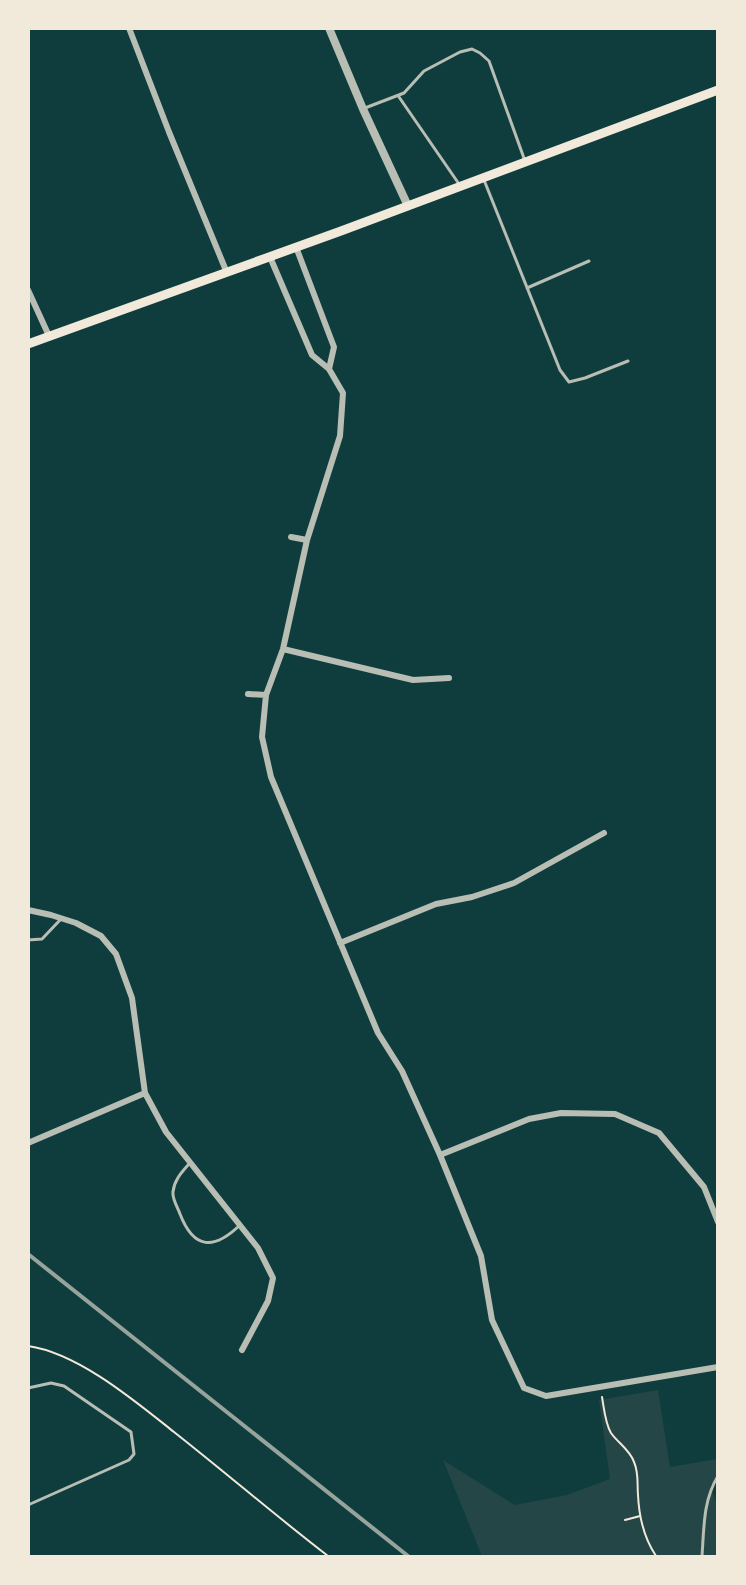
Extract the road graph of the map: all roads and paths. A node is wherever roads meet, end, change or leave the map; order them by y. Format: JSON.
{"nodes":[{"id":1,"x":129,"y":28,"type":"edge"},
{"id":2,"x":329,"y":28,"type":"edge"},
{"id":3,"x":717,"y":90,"type":"edge"},
{"id":4,"x":399,"y":97,"type":"junction"},
{"id":5,"x":363,"y":109,"type":"junction"},
{"id":6,"x":526,"y":162,"type":"junction"},
{"id":7,"x":483,"y":178,"type":"junction"},
{"id":8,"x":460,"y":186,"type":"junction"},
{"id":9,"x":408,"y":206,"type":"junction"},
{"id":10,"x":296,"y":247,"type":"junction"},
{"id":11,"x":270,"y":257,"type":"junction"},
{"id":12,"x":589,"y":261,"type":"dead end"},
{"id":13,"x":227,"y":273,"type":"junction"},
{"id":14,"x":527,"y":288,"type":"junction"},
{"id":15,"x":28,"y":290,"type":"edge"},
{"id":16,"x":49,"y":336,"type":"junction"},
{"id":17,"x":28,"y":344,"type":"edge"},
{"id":18,"x":628,"y":361,"type":"dead end"},
{"id":19,"x":329,"y":369,"type":"junction"},
{"id":20,"x":291,"y":537,"type":"dead end"},
{"id":21,"x":307,"y":540,"type":"junction"},
{"id":22,"x":283,"y":650,"type":"junction"},
{"id":23,"x":449,"y":678,"type":"dead end"},
{"id":24,"x":248,"y":694,"type":"dead end"},
{"id":25,"x":266,"y":695,"type":"junction"},
{"id":26,"x":604,"y":833,"type":"dead end"},
{"id":27,"x":28,"y":910,"type":"edge"},
{"id":28,"x":61,"y":918,"type":"junction"},
{"id":29,"x":28,"y":940,"type":"edge"},
{"id":30,"x":340,"y":943,"type":"junction"},
{"id":31,"x":145,"y":1093,"type":"junction"},
{"id":32,"x":28,"y":1143,"type":"edge"},
{"id":33,"x":440,"y":1155,"type":"junction"},
{"id":34,"x":190,"y":1163,"type":"junction"},
{"id":35,"x":717,"y":1222,"type":"edge"},
{"id":36,"x":240,"y":1225,"type":"junction"},
{"id":37,"x":28,"y":1346,"type":"edge"},
{"id":38,"x":242,"y":1350,"type":"dead end"},
{"id":39,"x":717,"y":1367,"type":"edge"},
{"id":40,"x":28,"y":1388,"type":"edge"},
{"id":41,"x":601,"y":1388,"type":"junction"},
{"id":42,"x":717,"y":1476,"type":"edge"},
{"id":43,"x":28,"y":1505,"type":"edge"},
{"id":44,"x":640,"y":1516,"type":"junction"},
{"id":45,"x":626,"y":1520,"type":"dead end"},
{"id":46,"x":328,"y":1557,"type":"edge"},
{"id":47,"x":656,"y":1557,"type":"edge"},
{"id":48,"x":702,"y":1557,"type":"edge"}],
"edges":[{"from":1,"to":13,"type":"street"},
{"from":2,"to":5,"type":"street"},
{"from":3,"to":6,"type":"main road"},
{"from":4,"to":5,"type":"lane"},
{"from":4,"to":6,"type":"lane"},
{"from":4,"to":8,"type":"lane"},
{"from":5,"to":9,"type":"street"},
{"from":6,"to":7,"type":"main road"},
{"from":7,"to":8,"type":"main road"},
{"from":7,"to":14,"type":"lane"},
{"from":8,"to":9,"type":"main road"},
{"from":9,"to":10,"type":"main road"},
{"from":10,"to":11,"type":"main road"},
{"from":10,"to":19,"type":"street"},
{"from":11,"to":13,"type":"main road"},
{"from":11,"to":19,"type":"street"},
{"from":12,"to":14,"type":"lane"},
{"from":13,"to":16,"type":"main road"},
{"from":14,"to":18,"type":"lane"},
{"from":15,"to":16,"type":"street"},
{"from":16,"to":17,"type":"main road"},
{"from":19,"to":21,"type":"street"},
{"from":20,"to":21,"type":"street"},
{"from":21,"to":22,"type":"street"},
{"from":22,"to":23,"type":"street"},
{"from":22,"to":25,"type":"street"},
{"from":24,"to":25,"type":"street"},
{"from":25,"to":30,"type":"street"},
{"from":26,"to":30,"type":"street"},
{"from":27,"to":28,"type":"street"},
{"from":28,"to":29,"type":"lane"},
{"from":28,"to":31,"type":"street"},
{"from":30,"to":33,"type":"street"},
{"from":31,"to":32,"type":"street"},
{"from":31,"to":34,"type":"street"},
{"from":33,"to":35,"type":"street"},
{"from":33,"to":41,"type":"street"},
{"from":34,"to":36,"type":"street"},
{"from":34,"to":36,"type":"lane"},
{"from":36,"to":38,"type":"street"},
{"from":37,"to":46,"type":"path"},
{"from":39,"to":41,"type":"street"},
{"from":40,"to":43,"type":"lane"},
{"from":41,"to":44,"type":"path"},
{"from":42,"to":48,"type":"lane"},
{"from":44,"to":45,"type":"path"},
{"from":44,"to":47,"type":"path"}]}
